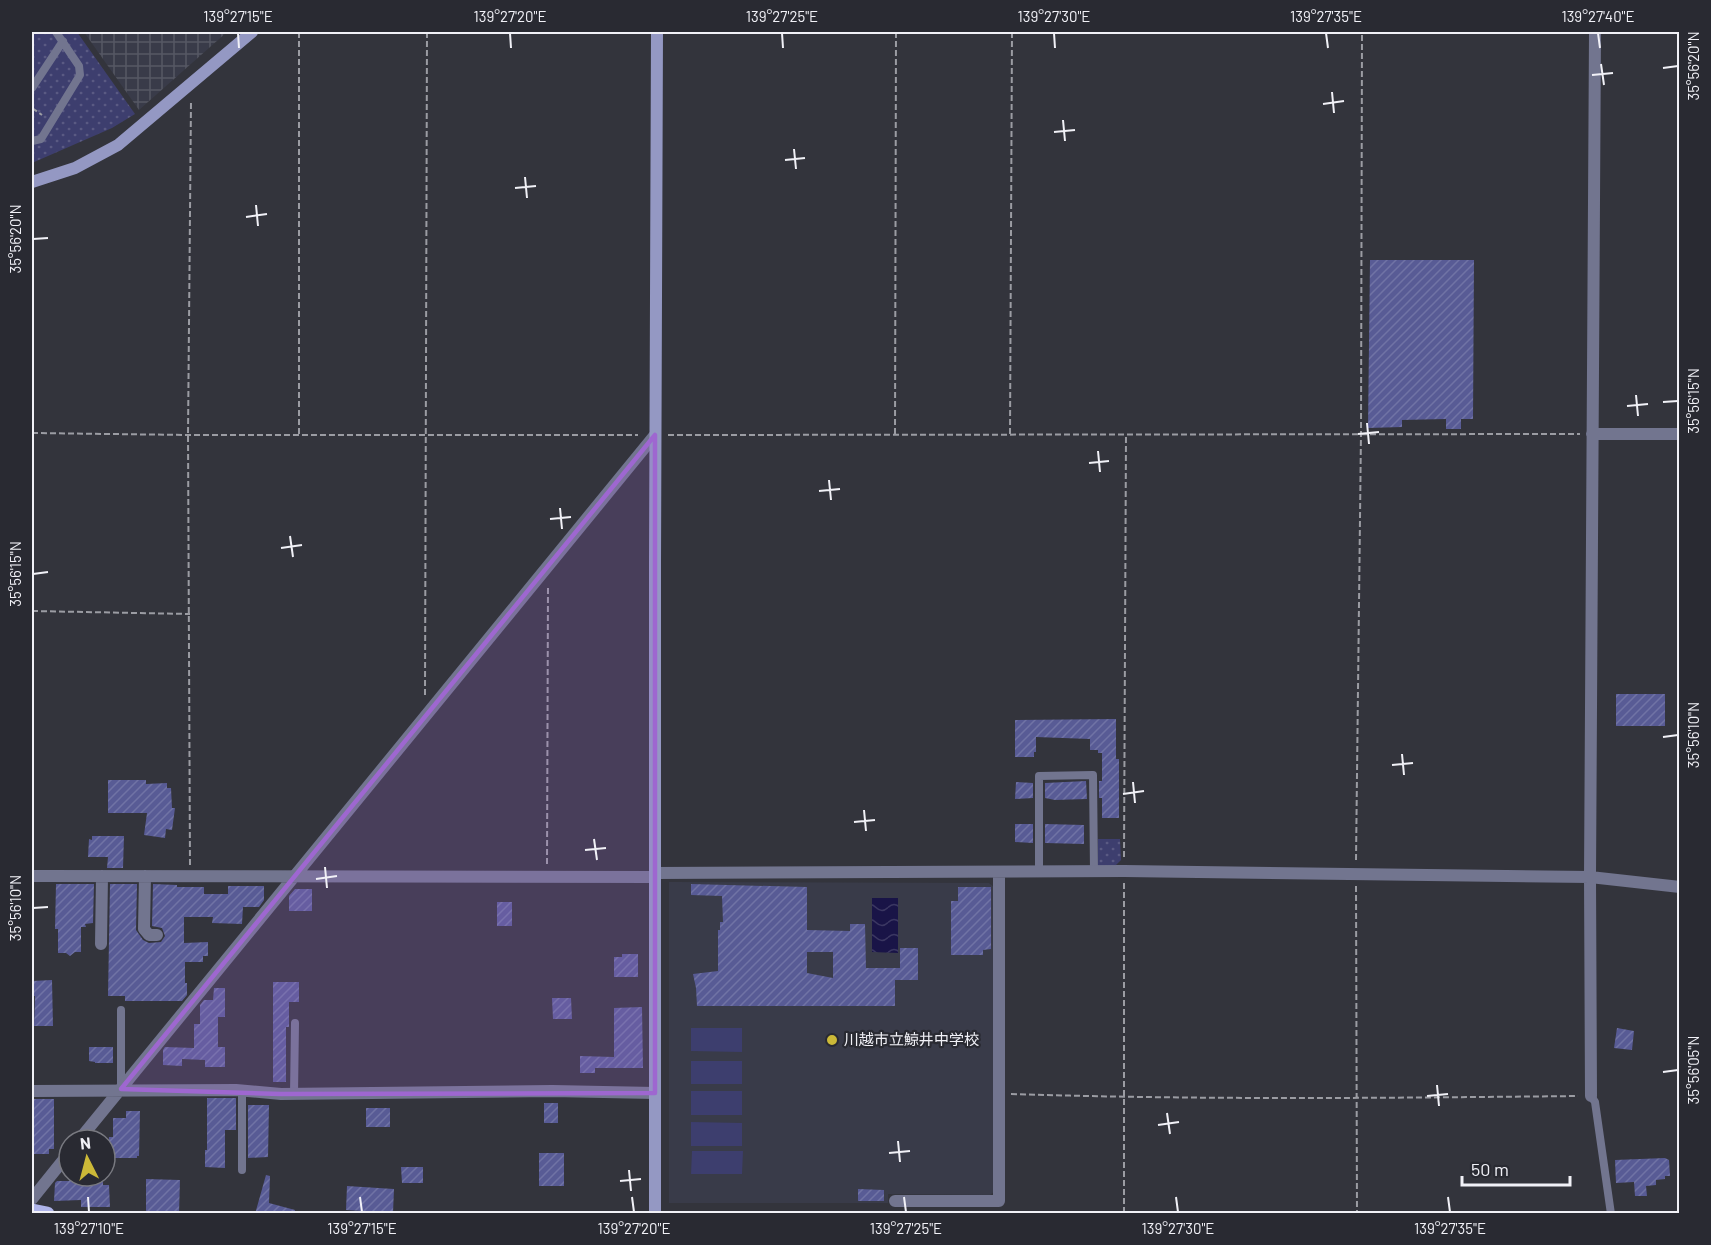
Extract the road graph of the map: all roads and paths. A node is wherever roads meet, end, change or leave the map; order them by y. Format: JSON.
{"nodes":[{"id":1,"x":56,"y":32,"type":"edge"},
{"id":2,"x":252,"y":32,"type":"edge"},
{"id":3,"x":299,"y":32,"type":"edge"},
{"id":4,"x":427,"y":32,"type":"edge"},
{"id":5,"x":657,"y":32,"type":"edge"},
{"id":6,"x":896,"y":32,"type":"edge"},
{"id":7,"x":1012,"y":32,"type":"edge"},
{"id":8,"x":1362,"y":32,"type":"edge"},
{"id":9,"x":1595,"y":32,"type":"edge"},
{"id":10,"x":63,"y":41,"type":"junction"},
{"id":11,"x":32,"y":88,"type":"edge"},
{"id":12,"x":182,"y":91,"type":"junction"},
{"id":13,"x":32,"y":141,"type":"edge"},
{"id":14,"x":32,"y":182,"type":"edge"},
{"id":15,"x":32,"y":433,"type":"edge"},
{"id":16,"x":1361,"y":433,"type":"junction"},
{"id":17,"x":895,"y":434,"type":"junction"},
{"id":18,"x":1010,"y":434,"type":"junction"},
{"id":19,"x":1125,"y":434,"type":"junction"},
{"id":20,"x":1592,"y":434,"type":"junction"},
{"id":21,"x":1680,"y":434,"type":"edge"},
{"id":22,"x":188,"y":435,"type":"junction"},
{"id":23,"x":299,"y":435,"type":"junction"},
{"id":24,"x":426,"y":435,"type":"junction"},
{"id":25,"x":655,"y":435,"type":"junction"},
{"id":26,"x":549,"y":564,"type":"junction"},
{"id":27,"x":32,"y":611,"type":"edge"},
{"id":28,"x":190,"y":614,"type":"junction"},
{"id":29,"x":425,"y":715,"type":"junction"},
{"id":30,"x":999,"y":872,"type":"junction"},
{"id":31,"x":1039,"y":872,"type":"junction"},
{"id":32,"x":1094,"y":872,"type":"junction"},
{"id":33,"x":1124,"y":872,"type":"junction"},
{"id":34,"x":655,"y":875,"type":"junction"},
{"id":35,"x":1356,"y":875,"type":"junction"},
{"id":36,"x":32,"y":876,"type":"edge"},
{"id":37,"x":102,"y":876,"type":"junction"},
{"id":38,"x":145,"y":876,"type":"junction"},
{"id":39,"x":190,"y":876,"type":"junction"},
{"id":40,"x":295,"y":876,"type":"junction"},
{"id":41,"x":547,"y":877,"type":"junction"},
{"id":42,"x":1590,"y":877,"type":"junction"},
{"id":43,"x":1680,"y":887,"type":"edge"},
{"id":44,"x":157,"y":935,"type":"dead end"},
{"id":45,"x":101,"y":944,"type":"dead end"},
{"id":46,"x":121,"y":1010,"type":"dead end"},
{"id":47,"x":295,"y":1023,"type":"dead end"},
{"id":48,"x":121,"y":1089,"type":"junction"},
{"id":49,"x":32,"y":1090,"type":"edge"},
{"id":50,"x":242,"y":1090,"type":"junction"},
{"id":51,"x":655,"y":1093,"type":"junction"},
{"id":52,"x":294,"y":1094,"type":"junction"},
{"id":53,"x":999,"y":1094,"type":"junction"},
{"id":54,"x":1591,"y":1095,"type":"junction"},
{"id":55,"x":1124,"y":1097,"type":"junction"},
{"id":56,"x":1356,"y":1099,"type":"junction"},
{"id":57,"x":89,"y":1128,"type":"edge"},
{"id":58,"x":57,"y":1167,"type":"edge"},
{"id":59,"x":242,"y":1170,"type":"dead end"},
{"id":60,"x":32,"y":1198,"type":"edge"},
{"id":61,"x":895,"y":1201,"type":"dead end"},
{"id":62,"x":32,"y":1212,"type":"edge"},
{"id":63,"x":47,"y":1214,"type":"edge"},
{"id":64,"x":656,"y":1214,"type":"edge"},
{"id":65,"x":1124,"y":1214,"type":"edge"},
{"id":66,"x":1357,"y":1214,"type":"edge"},
{"id":67,"x":1611,"y":1214,"type":"edge"}],
"edges":[{"from":1,"to":10,"type":"lane"},
{"from":2,"to":12,"type":"street"},
{"from":3,"to":23,"type":"path"},
{"from":4,"to":24,"type":"path"},
{"from":5,"to":25,"type":"street"},
{"from":6,"to":17,"type":"path"},
{"from":7,"to":18,"type":"path"},
{"from":8,"to":16,"type":"path"},
{"from":9,"to":20,"type":"street"},
{"from":10,"to":11,"type":"lane"},
{"from":10,"to":13,"type":"lane"},
{"from":12,"to":14,"type":"street"},
{"from":12,"to":22,"type":"path"},
{"from":15,"to":22,"type":"path"},
{"from":16,"to":19,"type":"path"},
{"from":16,"to":20,"type":"path"},
{"from":16,"to":35,"type":"path"},
{"from":17,"to":18,"type":"path"},
{"from":17,"to":25,"type":"path"},
{"from":18,"to":19,"type":"path"},
{"from":19,"to":33,"type":"path"},
{"from":20,"to":21,"type":"street"},
{"from":20,"to":42,"type":"street"},
{"from":22,"to":23,"type":"path"},
{"from":22,"to":28,"type":"path"},
{"from":23,"to":24,"type":"path"},
{"from":24,"to":25,"type":"path"},
{"from":24,"to":29,"type":"path"},
{"from":25,"to":26,"type":"street"},
{"from":25,"to":34,"type":"street"},
{"from":26,"to":29,"type":"street"},
{"from":26,"to":41,"type":"path"},
{"from":27,"to":28,"type":"path"},
{"from":28,"to":39,"type":"path"},
{"from":29,"to":40,"type":"street"},
{"from":30,"to":31,"type":"street"},
{"from":30,"to":34,"type":"street"},
{"from":30,"to":53,"type":"street"},
{"from":31,"to":32,"type":"street"},
{"from":31,"to":32,"type":"lane"},
{"from":32,"to":33,"type":"street"},
{"from":33,"to":35,"type":"street"},
{"from":33,"to":55,"type":"path"},
{"from":34,"to":41,"type":"street"},
{"from":34,"to":51,"type":"street"},
{"from":35,"to":42,"type":"street"},
{"from":35,"to":56,"type":"path"},
{"from":36,"to":37,"type":"street"},
{"from":37,"to":38,"type":"street"},
{"from":37,"to":45,"type":"street"},
{"from":38,"to":39,"type":"street"},
{"from":38,"to":44,"type":"street"},
{"from":39,"to":40,"type":"street"},
{"from":40,"to":41,"type":"street"},
{"from":40,"to":48,"type":"street"},
{"from":42,"to":43,"type":"street"},
{"from":42,"to":54,"type":"street"},
{"from":46,"to":48,"type":"lane"},
{"from":47,"to":52,"type":"lane"},
{"from":48,"to":49,"type":"street"},
{"from":48,"to":50,"type":"street"},
{"from":48,"to":57,"type":"street"},
{"from":50,"to":52,"type":"street"},
{"from":50,"to":59,"type":"lane"},
{"from":51,"to":52,"type":"street"},
{"from":51,"to":64,"type":"street"},
{"from":53,"to":55,"type":"path"},
{"from":53,"to":61,"type":"street"},
{"from":54,"to":56,"type":"path"},
{"from":54,"to":67,"type":"lane"},
{"from":55,"to":56,"type":"path"},
{"from":55,"to":65,"type":"path"},
{"from":56,"to":66,"type":"path"},
{"from":58,"to":60,"type":"street"},
{"from":62,"to":63,"type":"main road"}]}
